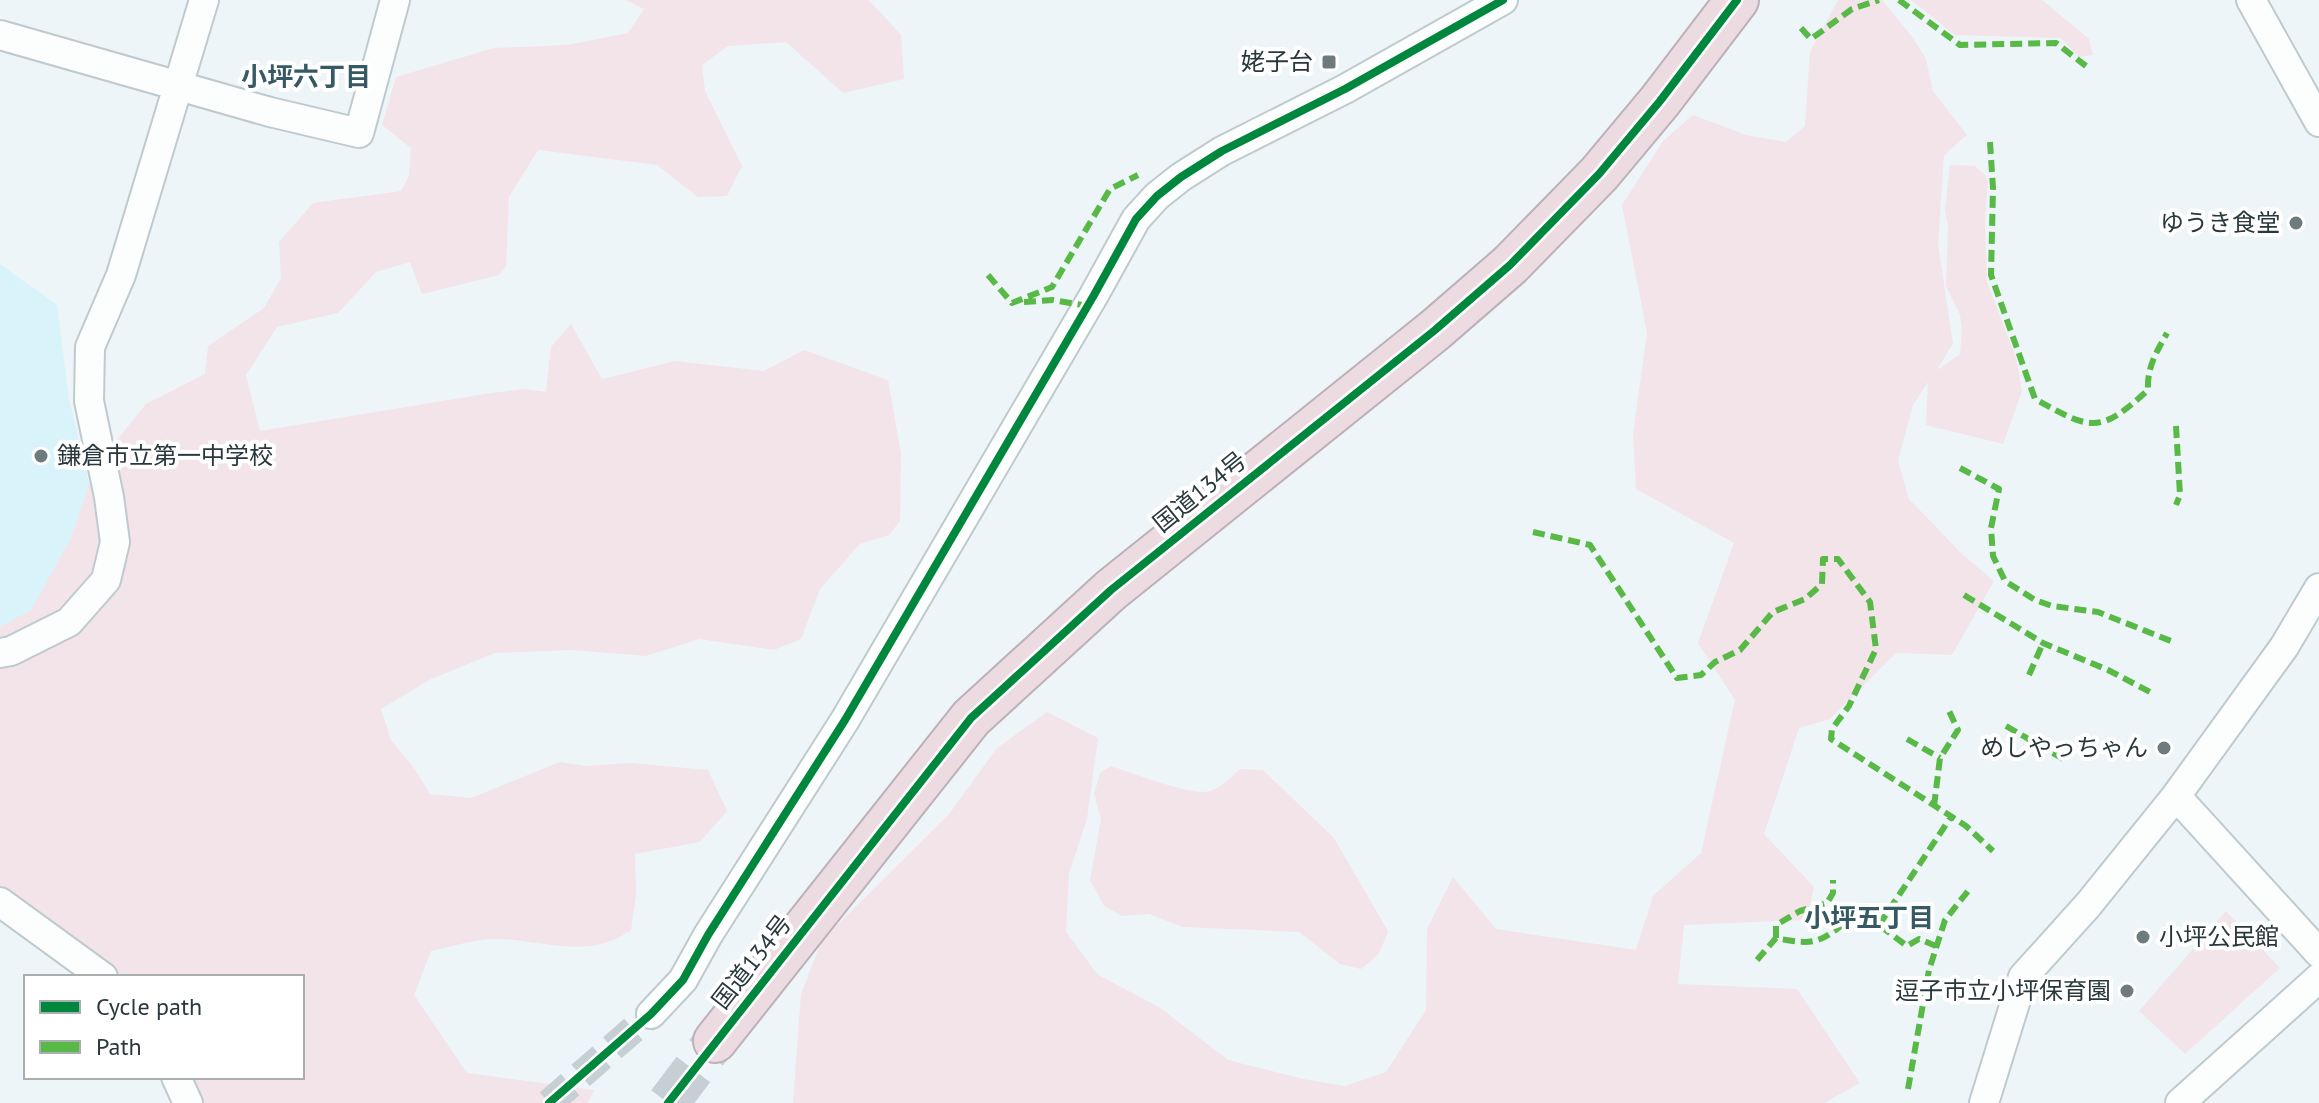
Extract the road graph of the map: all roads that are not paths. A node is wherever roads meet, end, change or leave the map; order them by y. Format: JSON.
{"nodes":[{"id":1,"x":204,"y":0,"type":"edge"},
{"id":2,"x":395,"y":0,"type":"edge"},
{"id":3,"x":1503,"y":0,"type":"edge"},
{"id":4,"x":1737,"y":0,"type":"edge"},
{"id":5,"x":2251,"y":0,"type":"edge"},
{"id":6,"x":0,"y":35,"type":"edge"},
{"id":7,"x":179,"y":87,"type":"junction"},
{"id":8,"x":2319,"y":122,"type":"edge"},
{"id":9,"x":2319,"y":588,"type":"edge"},
{"id":10,"x":0,"y":653,"type":"edge"},
{"id":11,"x":2176,"y":796,"type":"junction"},
{"id":12,"x":0,"y":902,"type":"edge"},
{"id":13,"x":2319,"y":953,"type":"edge"},
{"id":14,"x":100,"y":975,"type":"edge"},
{"id":15,"x":2319,"y":978,"type":"edge"},
{"id":16,"x":651,"y":1014,"type":"tunnel mouth"},
{"id":17,"x":715,"y":1041,"type":"tunnel mouth"},
{"id":18,"x":177,"y":1079,"type":"edge"},
{"id":19,"x":188,"y":1103,"type":"edge"},
{"id":20,"x":1984,"y":1103,"type":"edge"},
{"id":21,"x":2180,"y":1103,"type":"edge"}],
"edges":[{"from":1,"to":7,"type":"street"},
{"from":2,"to":7,"type":"street"},
{"from":3,"to":16,"type":"street"},
{"from":4,"to":17,"type":"highway","name":"国道134号"},
{"from":5,"to":8,"type":"street"},
{"from":6,"to":7,"type":"street"},
{"from":7,"to":10,"type":"street"},
{"from":9,"to":11,"type":"street"},
{"from":11,"to":13,"type":"street"},
{"from":11,"to":20,"type":"street"},
{"from":12,"to":14,"type":"street"},
{"from":15,"to":21,"type":"street"},
{"from":18,"to":19,"type":"street"}]}
